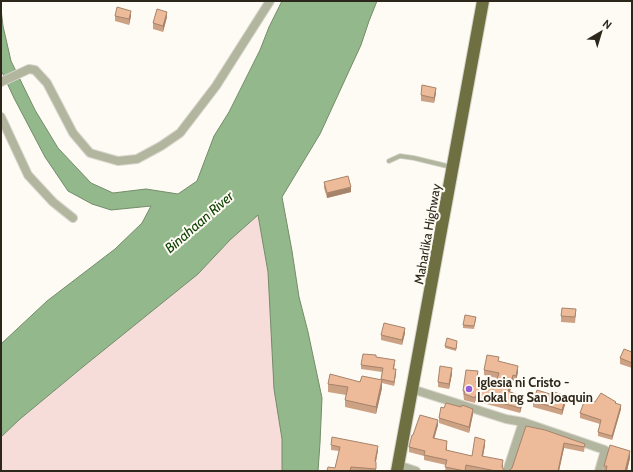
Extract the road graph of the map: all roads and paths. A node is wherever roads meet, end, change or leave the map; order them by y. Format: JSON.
{"nodes":[{"id":1,"x":270,"y":1,"type":"edge"},
{"id":2,"x":483,"y":1,"type":"edge"},
{"id":3,"x":1,"y":82,"type":"edge"},
{"id":4,"x":1,"y":117,"type":"edge"},
{"id":5,"x":389,"y":161,"type":"dead end"},
{"id":6,"x":453,"y":168,"type":"junction"},
{"id":7,"x":72,"y":218,"type":"dead end"},
{"id":8,"x":412,"y":389,"type":"junction"},
{"id":9,"x":523,"y":422,"type":"junction"},
{"id":10,"x":398,"y":468,"type":"edge"},
{"id":11,"x":416,"y":471,"type":"edge"},
{"id":12,"x":507,"y":471,"type":"edge"},
{"id":13,"x":599,"y":471,"type":"edge"}],
"edges":[{"from":1,"to":3,"type":"street"},
{"from":2,"to":6,"type":"highway","name":"Maharlika Highway"},
{"from":4,"to":7,"type":"street"},
{"from":5,"to":6,"type":"lane"},
{"from":6,"to":8,"type":"highway","name":"Maharlika Highway"},
{"from":8,"to":9,"type":"street"},
{"from":8,"to":10,"type":"highway","name":"Maharlika Highway"},
{"from":9,"to":12,"type":"street"},
{"from":9,"to":13,"type":"street"},
{"from":10,"to":11,"type":"street"}]}
